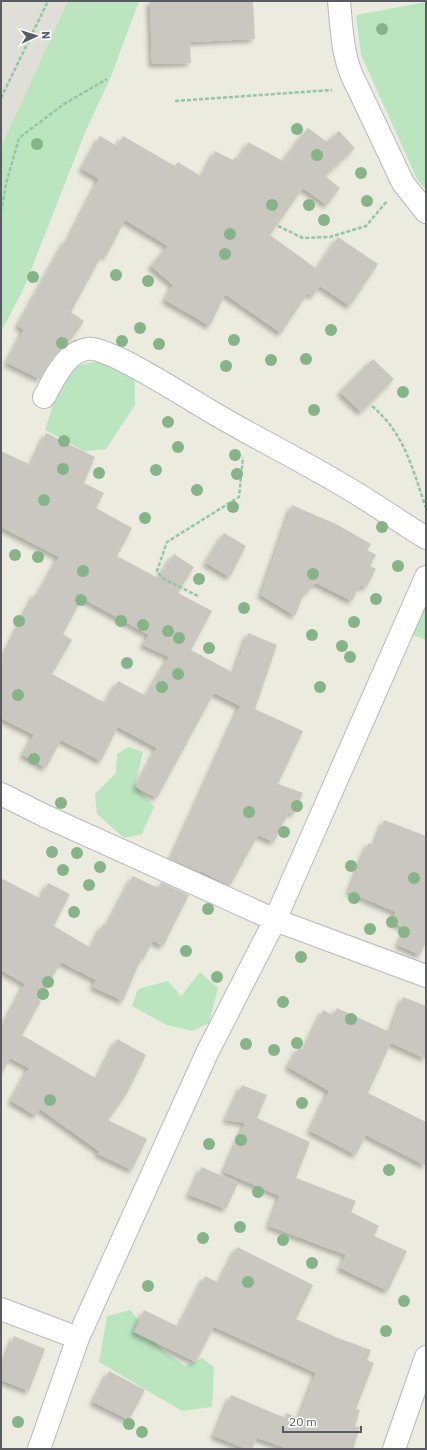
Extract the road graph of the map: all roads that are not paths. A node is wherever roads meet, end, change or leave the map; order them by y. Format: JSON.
{"nodes":[{"id":1,"x":339,"y":1,"type":"edge"},
{"id":2,"x":426,"y":212,"type":"edge"},
{"id":3,"x":44,"y":397,"type":"dead end"},
{"id":4,"x":426,"y":538,"type":"edge"},
{"id":5,"x":426,"y":577,"type":"edge"},
{"id":6,"x":1,"y":794,"type":"edge"},
{"id":7,"x":275,"y":920,"type":"junction"},
{"id":8,"x":426,"y":976,"type":"edge"},
{"id":9,"x":1,"y":1309,"type":"edge"},
{"id":10,"x":78,"y":1338,"type":"junction"},
{"id":11,"x":426,"y":1357,"type":"edge"},
{"id":12,"x":39,"y":1449,"type":"edge"},
{"id":13,"x":394,"y":1449,"type":"edge"}],
"edges":[{"from":1,"to":2,"type":"street"},
{"from":3,"to":4,"type":"street"},
{"from":5,"to":7,"type":"street"},
{"from":6,"to":7,"type":"street"},
{"from":7,"to":8,"type":"street"},
{"from":7,"to":10,"type":"street"},
{"from":9,"to":10,"type":"street"},
{"from":10,"to":12,"type":"street"},
{"from":11,"to":13,"type":"street"}]}
